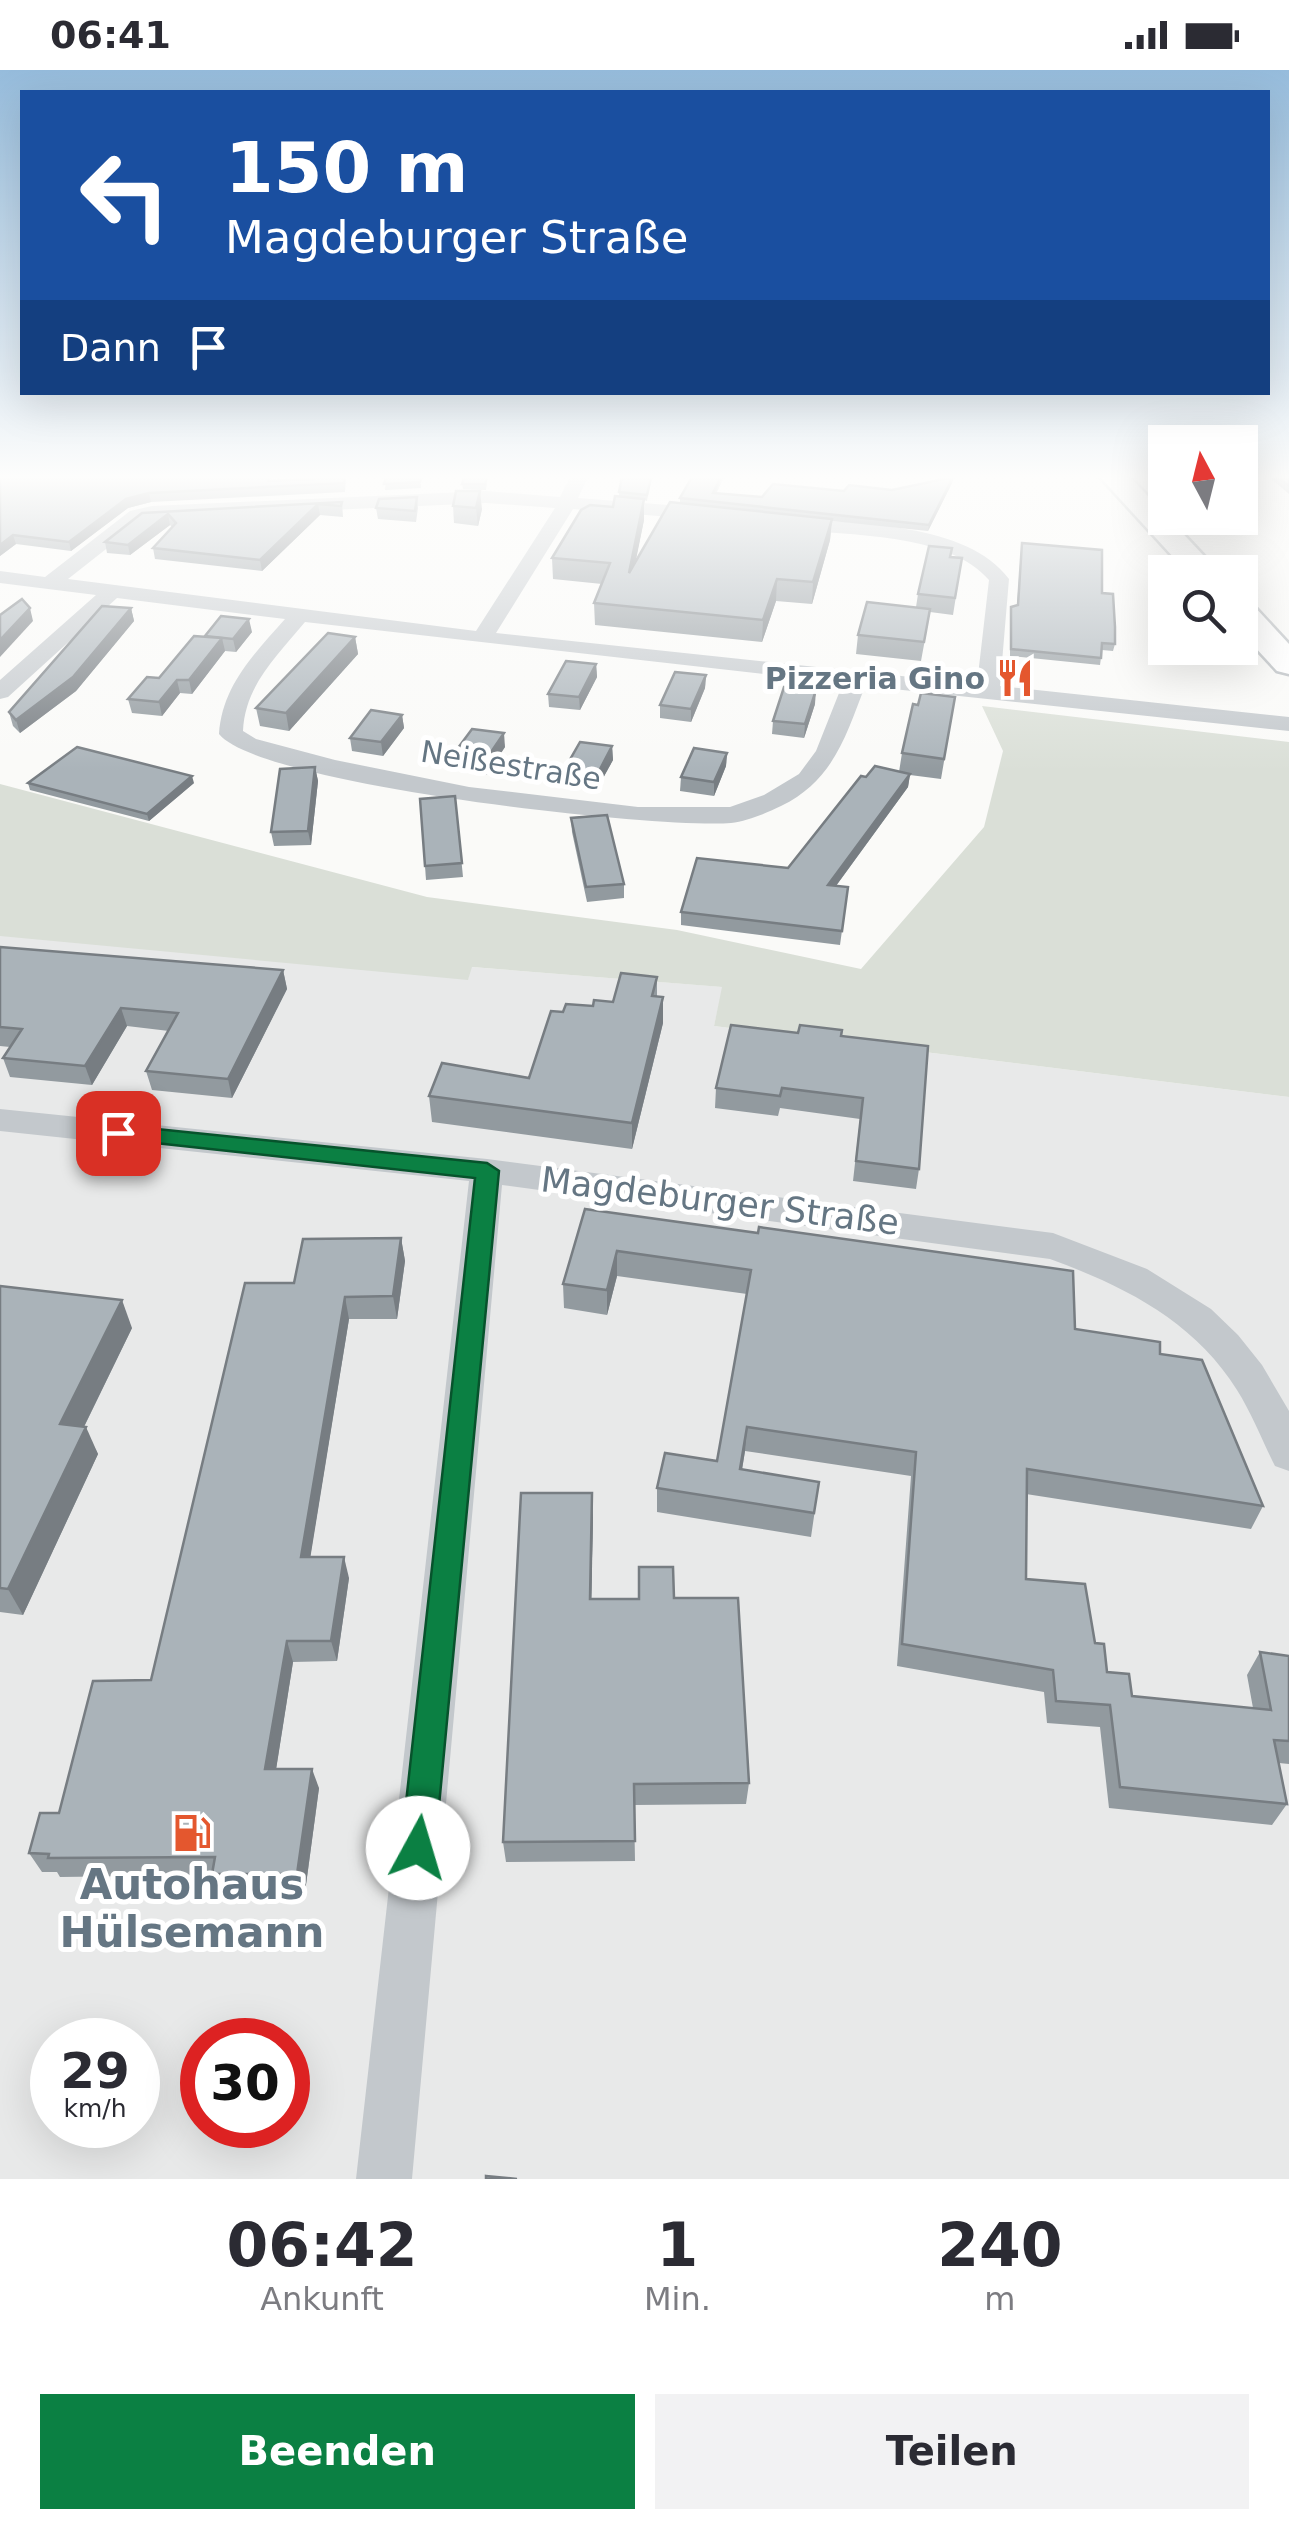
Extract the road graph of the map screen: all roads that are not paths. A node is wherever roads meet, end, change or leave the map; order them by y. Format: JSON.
{"nodes":[{"id":1,"x":60,"y":575,"type":"edge"},
{"id":2,"x":522,"y":575,"type":"edge"},
{"id":3,"x":995,"y":575,"type":"edge"},
{"id":4,"x":0,"y":577,"type":"edge"},
{"id":5,"x":50,"y":583,"type":"junction"},
{"id":6,"x":114,"y":590,"type":"junction"},
{"id":7,"x":1258,"y":601,"type":"edge"},
{"id":8,"x":1258,"y":613,"type":"edge"},
{"id":9,"x":300,"y":616,"type":"junction"},
{"id":10,"x":1289,"y":624,"type":"edge"},
{"id":11,"x":482,"y":638,"type":"junction"},
{"id":12,"x":1289,"y":664,"type":"edge"},
{"id":13,"x":856,"y":678,"type":"junction"},
{"id":14,"x":0,"y":692,"type":"edge"},
{"id":15,"x":988,"y":692,"type":"junction"},
{"id":16,"x":1289,"y":724,"type":"edge"},
{"id":17,"x":0,"y":1120,"type":"edge"},
{"id":18,"x":487,"y":1171,"type":"junction"},
{"id":19,"x":1289,"y":1454,"type":"edge"},
{"id":20,"x":384,"y":2179,"type":"edge"}],
"edges":[{"from":1,"to":5,"type":"street"},
{"from":2,"to":11,"type":"street"},
{"from":3,"to":15,"type":"street"},
{"from":4,"to":5,"type":"street"},
{"from":5,"to":6,"type":"street"},
{"from":6,"to":9,"type":"street"},
{"from":6,"to":14,"type":"street"},
{"from":7,"to":10,"type":"highway"},
{"from":8,"to":12,"type":"highway"},
{"from":9,"to":11,"type":"street"},
{"from":9,"to":13,"type":"street","name":"Neißestraße"},
{"from":11,"to":13,"type":"street"},
{"from":13,"to":15,"type":"street"},
{"from":15,"to":16,"type":"street"},
{"from":17,"to":18,"type":"street","name":"Magdeburger Straße"},
{"from":18,"to":19,"type":"street","name":"Magdeburger Straße"},
{"from":18,"to":20,"type":"street"}]}
